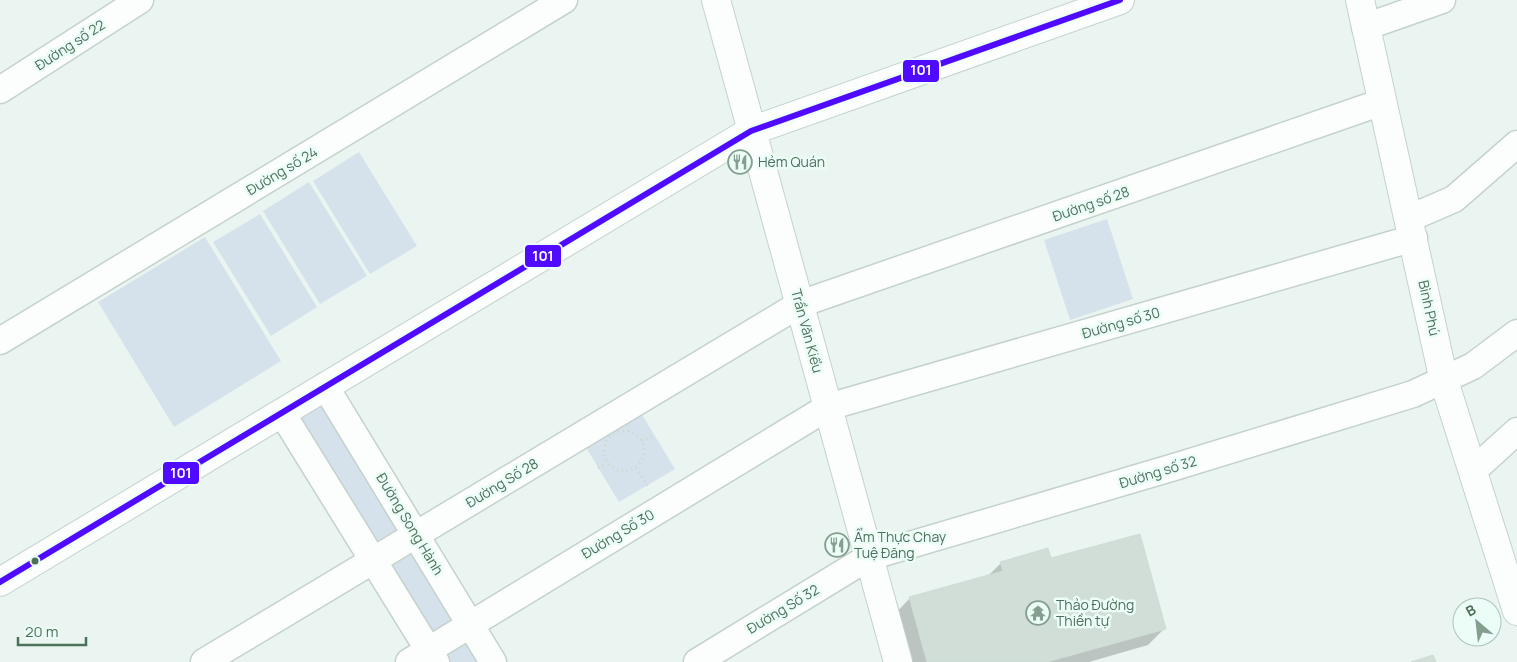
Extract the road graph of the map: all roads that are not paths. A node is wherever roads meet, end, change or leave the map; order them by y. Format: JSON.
{"nodes":[{"id":1,"x":140,"y":0,"type":"edge"},
{"id":2,"x":564,"y":0,"type":"edge"},
{"id":3,"x":716,"y":0,"type":"edge"},
{"id":4,"x":1120,"y":0,"type":"edge"},
{"id":5,"x":1360,"y":0,"type":"edge"},
{"id":6,"x":1442,"y":0,"type":"edge"},
{"id":7,"x":1365,"y":27,"type":"junction"},
{"id":8,"x":0,"y":90,"type":"edge"},
{"id":9,"x":1382,"y":102,"type":"junction"},
{"id":10,"x":752,"y":131,"type":"junction"},
{"id":11,"x":1517,"y":144,"type":"edge"},
{"id":12,"x":1412,"y":228,"type":"junction"},
{"id":13,"x":800,"y":304,"type":"junction"},
{"id":14,"x":1517,"y":333,"type":"edge"},
{"id":15,"x":0,"y":341,"type":"edge"},
{"id":16,"x":1444,"y":381,"type":"junction"},
{"id":17,"x":326,"y":386,"type":"junction"},
{"id":18,"x":828,"y":407,"type":"junction"},
{"id":19,"x":282,"y":413,"type":"junction"},
{"id":20,"x":1517,"y":431,"type":"edge"},
{"id":21,"x":1474,"y":470,"type":"junction"},
{"id":22,"x":416,"y":535,"type":"junction"},
{"id":23,"x":869,"y":557,"type":"junction"},
{"id":24,"x":373,"y":561,"type":"junction"},
{"id":25,"x":0,"y":582,"type":"edge"},
{"id":26,"x":1517,"y":611,"type":"edge"},
{"id":27,"x":470,"y":623,"type":"junction"},
{"id":28,"x":723,"y":654,"type":"edge"},
{"id":29,"x":424,"y":658,"type":"edge"},
{"id":30,"x":204,"y":662,"type":"edge"},
{"id":31,"x":493,"y":662,"type":"edge"},
{"id":32,"x":697,"y":662,"type":"edge"},
{"id":33,"x":898,"y":662,"type":"edge"}],
"edges":[{"from":1,"to":8,"type":"street","name":"Đường số 22"},
{"from":2,"to":15,"type":"street","name":"Đường số 24"},
{"from":3,"to":10,"type":"street","name":"Trần Văn Kiểu"},
{"from":4,"to":10,"type":"street"},
{"from":5,"to":7,"type":"street","name":"Bình Phú"},
{"from":6,"to":7,"type":"street"},
{"from":7,"to":9,"type":"street","name":"Bình Phú"},
{"from":9,"to":12,"type":"street","name":"Bình Phú"},
{"from":9,"to":13,"type":"street","name":"Đường số 28"},
{"from":10,"to":13,"type":"street","name":"Trần Văn Kiểu"},
{"from":10,"to":17,"type":"street"},
{"from":11,"to":12,"type":"street","name":"Đường số 30"},
{"from":12,"to":16,"type":"street","name":"Bình Phú"},
{"from":12,"to":18,"type":"street","name":"Đường số 30"},
{"from":13,"to":18,"type":"street","name":"Trần Văn Kiểu"},
{"from":13,"to":22,"type":"street","name":"Đường Số 28"},
{"from":14,"to":16,"type":"street","name":"Đường số 32"},
{"from":16,"to":21,"type":"street","name":"Bình Phú"},
{"from":16,"to":23,"type":"street","name":"Đường số 32"},
{"from":17,"to":19,"type":"street"},
{"from":17,"to":22,"type":"street","name":"Đường Song Hành"},
{"from":18,"to":23,"type":"street","name":"Trần Văn Kiểu"},
{"from":18,"to":27,"type":"street","name":"Đường Số 30"},
{"from":19,"to":24,"type":"street"},
{"from":19,"to":25,"type":"street"},
{"from":20,"to":21,"type":"street"},
{"from":21,"to":26,"type":"street","name":"Bình Phú"},
{"from":22,"to":24,"type":"street","name":"Đường Số 28"},
{"from":22,"to":27,"type":"street","name":"Đường Song Hành"},
{"from":23,"to":28,"type":"street","name":"Đường Số 32"},
{"from":23,"to":33,"type":"street","name":"Trần Văn Kiểu"},
{"from":24,"to":29,"type":"street"},
{"from":24,"to":30,"type":"street","name":"Đường Số 28"},
{"from":27,"to":29,"type":"street","name":"Đường Số 30"},
{"from":27,"to":31,"type":"street","name":"Đường Song Hành"},
{"from":28,"to":32,"type":"street","name":"Đường Số 32"}]}
